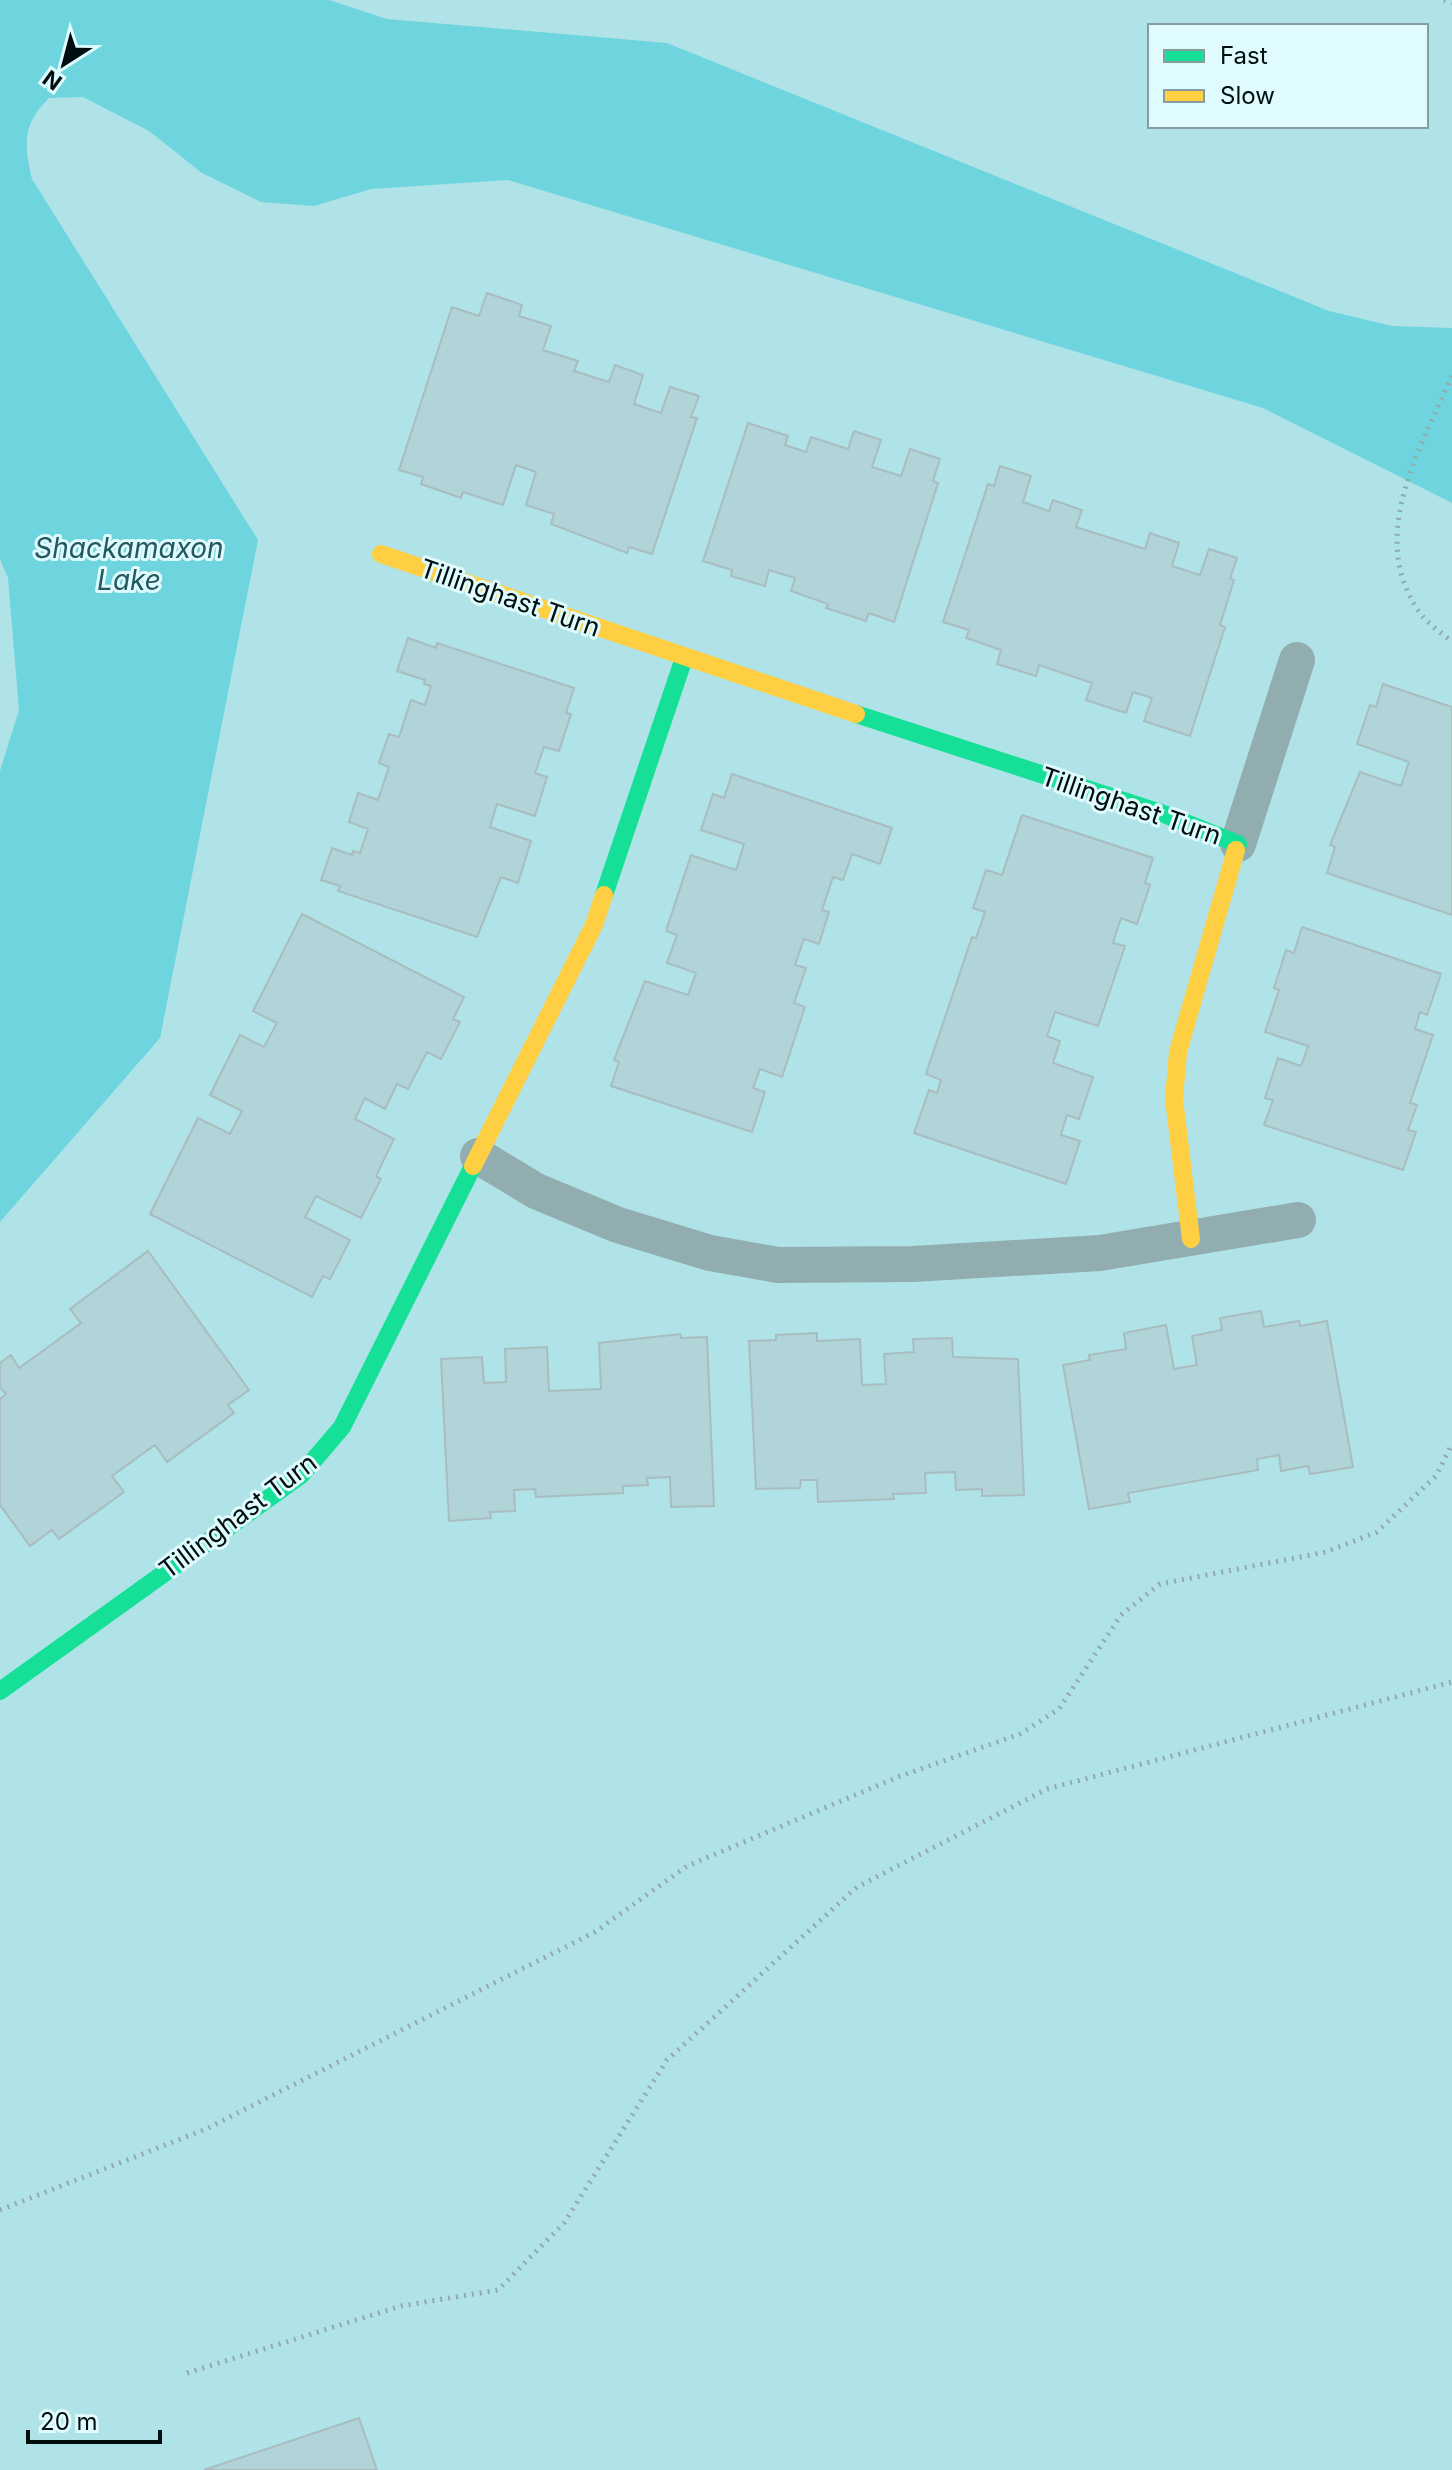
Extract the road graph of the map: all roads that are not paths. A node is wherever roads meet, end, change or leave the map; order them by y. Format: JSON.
{"nodes":[{"id":1,"x":381,"y":554,"type":"dead end"},
{"id":2,"x":684,"y":658,"type":"junction"},
{"id":3,"x":1297,"y":660,"type":"dead end"},
{"id":4,"x":1238,"y":844,"type":"junction"},
{"id":5,"x":478,"y":1156,"type":"junction"},
{"id":6,"x":1298,"y":1220,"type":"dead end"},
{"id":7,"x":1191,"y":1239,"type":"junction"},
{"id":8,"x":0,"y":1691,"type":"edge"}],
"edges":[{"from":1,"to":2,"type":"street","name":"Tillinghast Turn"},
{"from":2,"to":4,"type":"street","name":"Tillinghast Turn"},
{"from":2,"to":5,"type":"street","name":"Tillinghast Turn"},
{"from":3,"to":4,"type":"street"},
{"from":4,"to":7,"type":"street","name":"Tillinghast Turn"},
{"from":5,"to":7,"type":"street"},
{"from":5,"to":8,"type":"street","name":"Tillinghast Turn"},
{"from":6,"to":7,"type":"street"}]}
